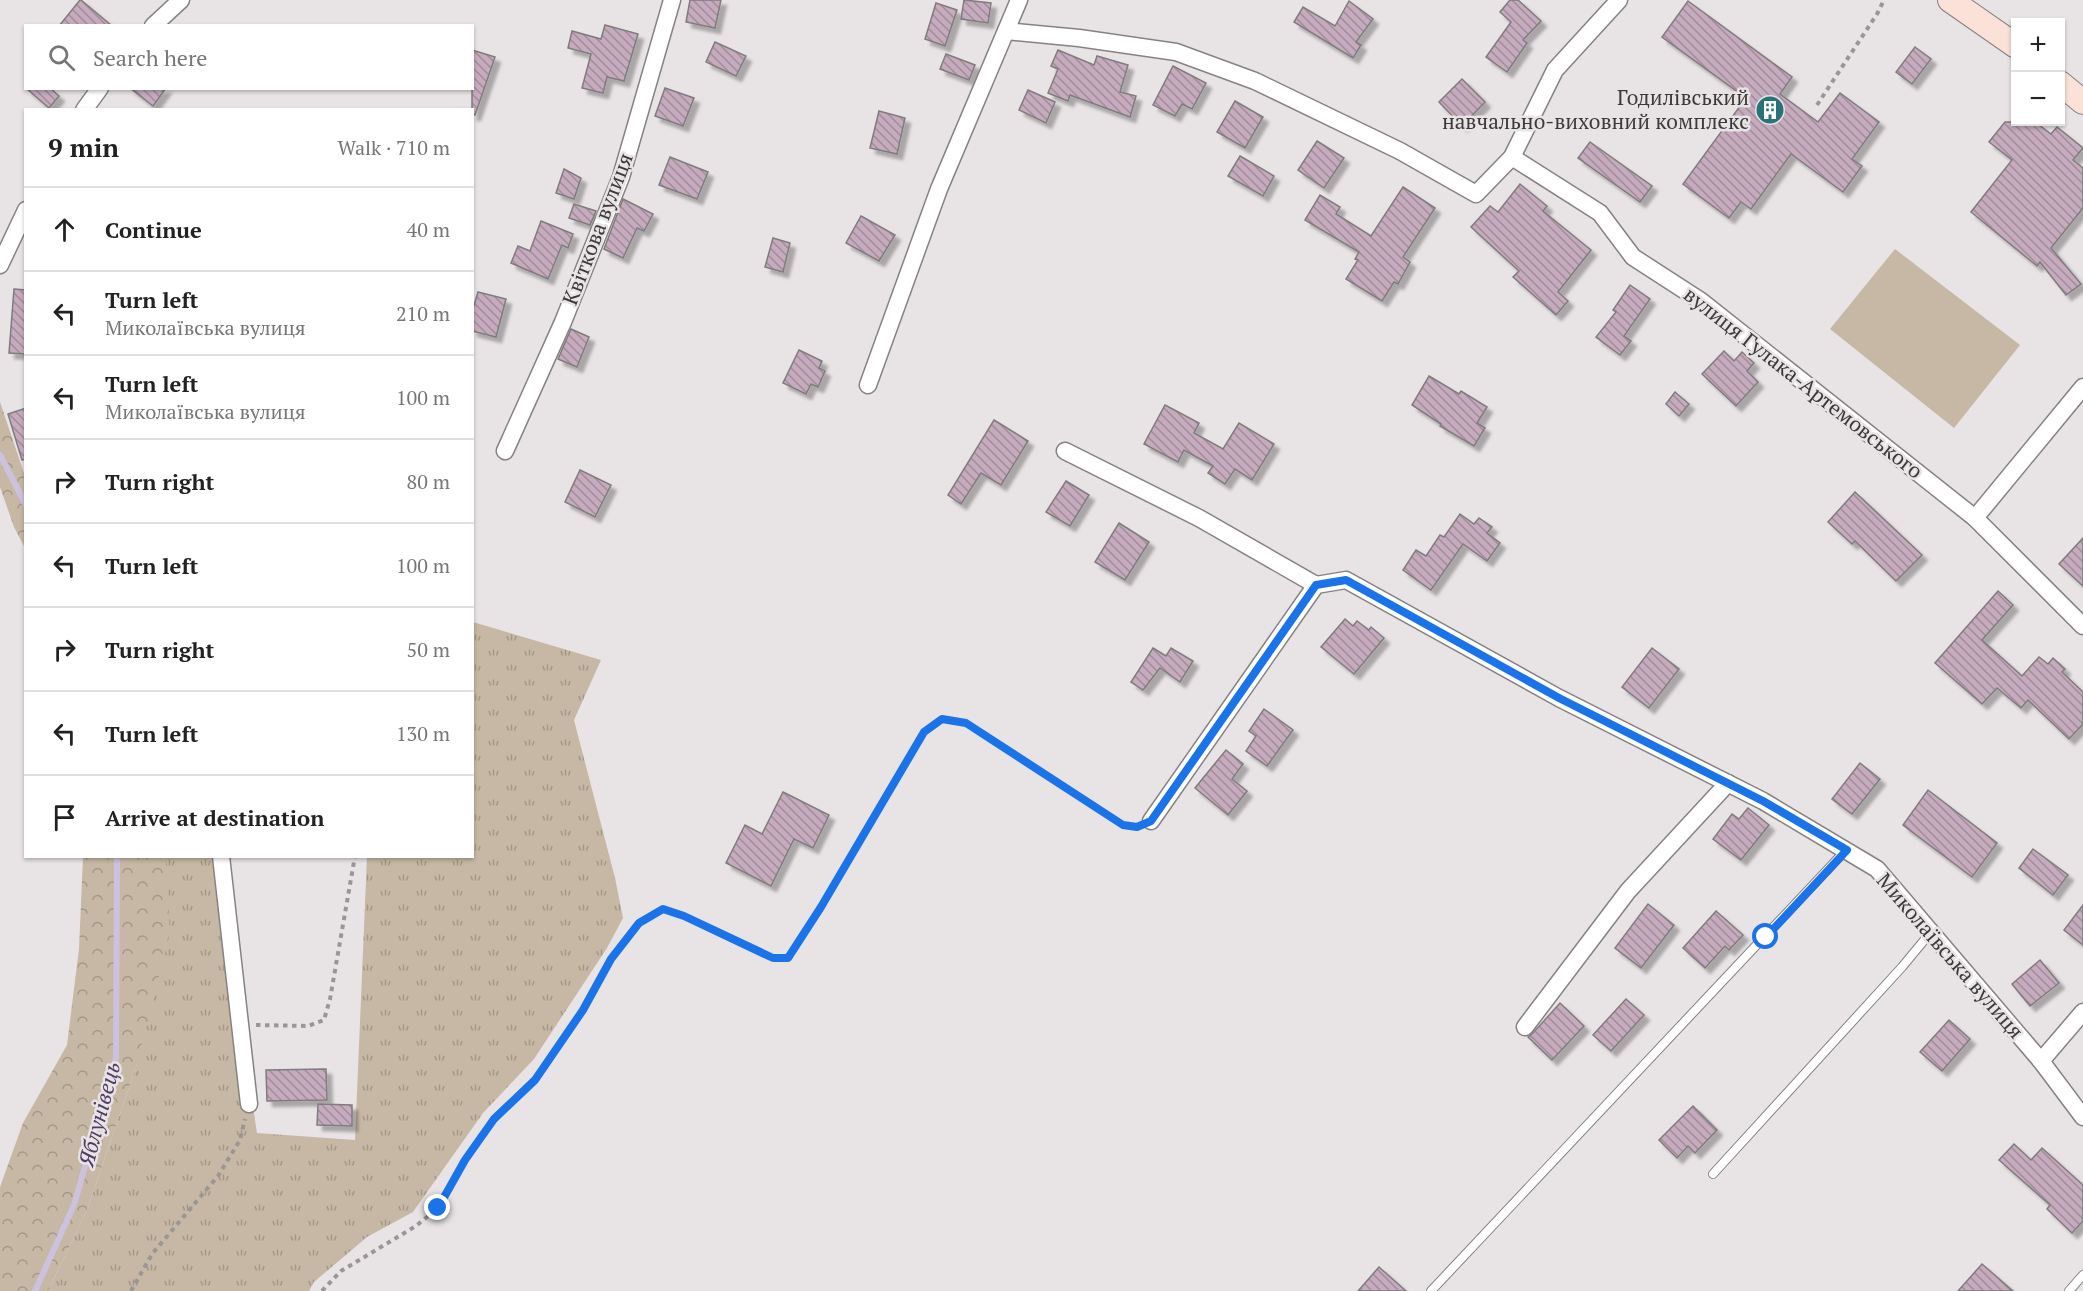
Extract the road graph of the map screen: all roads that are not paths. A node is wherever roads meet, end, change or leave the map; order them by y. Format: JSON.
{"nodes":[{"id":1,"x":181,"y":0,"type":"edge"},
{"id":2,"x":672,"y":0,"type":"edge"},
{"id":3,"x":1019,"y":0,"type":"edge"},
{"id":4,"x":1619,"y":0,"type":"edge"},
{"id":5,"x":1950,"y":0,"type":"edge"},
{"id":6,"x":155,"y":24,"type":"edge"},
{"id":7,"x":1006,"y":31,"type":"junction"},
{"id":8,"x":2011,"y":43,"type":"edge"},
{"id":9,"x":2065,"y":86,"type":"edge"},
{"id":10,"x":99,"y":90,"type":"edge"},
{"id":11,"x":2083,"y":102,"type":"edge"},
{"id":12,"x":85,"y":108,"type":"edge"},
{"id":13,"x":1512,"y":157,"type":"junction"},
{"id":14,"x":24,"y":214,"type":"edge"},
{"id":15,"x":0,"y":265,"type":"edge"},
{"id":16,"x":868,"y":385,"type":"dead end"},
{"id":17,"x":2083,"y":387,"type":"edge"},
{"id":18,"x":505,"y":451,"type":"dead end"},
{"id":19,"x":1065,"y":451,"type":"dead end"},
{"id":20,"x":1975,"y":518,"type":"junction"},
{"id":21,"x":1316,"y":585,"type":"junction"},
{"id":22,"x":2083,"y":626,"type":"edge"},
{"id":23,"x":1728,"y":783,"type":"junction"},
{"id":24,"x":1151,"y":821,"type":"road end"},
{"id":25,"x":1847,"y":850,"type":"junction"},
{"id":26,"x":221,"y":858,"type":"edge"},
{"id":27,"x":1931,"y":932,"type":"junction"},
{"id":28,"x":2083,"y":1012,"type":"edge"},
{"id":29,"x":1525,"y":1027,"type":"dead end"},
{"id":30,"x":2041,"y":1061,"type":"junction"},
{"id":31,"x":249,"y":1104,"type":"road end"},
{"id":32,"x":2083,"y":1117,"type":"edge"},
{"id":33,"x":1713,"y":1174,"type":"dead end"},
{"id":34,"x":2083,"y":1275,"type":"edge"},
{"id":35,"x":1431,"y":1291,"type":"edge"},
{"id":36,"x":2068,"y":1291,"type":"edge"}],
"edges":[{"from":1,"to":6,"type":"street"},
{"from":2,"to":18,"type":"street","name":"Квіткова вулиця"},
{"from":3,"to":7,"type":"street"},
{"from":4,"to":13,"type":"street"},
{"from":5,"to":8,"type":"main road"},
{"from":7,"to":13,"type":"street"},
{"from":7,"to":16,"type":"street"},
{"from":9,"to":11,"type":"main road"},
{"from":10,"to":12,"type":"street"},
{"from":13,"to":20,"type":"street","name":"вулиця Гулака-Артемовського"},
{"from":14,"to":15,"type":"street"},
{"from":17,"to":20,"type":"street"},
{"from":19,"to":21,"type":"street"},
{"from":20,"to":22,"type":"street","name":"вулиця Гулака-Артемовського"},
{"from":21,"to":23,"type":"street","name":"Миколаївська вулиця"},
{"from":21,"to":24,"type":"street"},
{"from":23,"to":25,"type":"street","name":"Миколаївська вулиця"},
{"from":23,"to":29,"type":"street"},
{"from":25,"to":27,"type":"street","name":"Миколаївська вулиця"},
{"from":25,"to":35,"type":"lane"},
{"from":26,"to":31,"type":"street"},
{"from":27,"to":30,"type":"street","name":"Миколаївська вулиця"},
{"from":27,"to":33,"type":"lane"},
{"from":28,"to":30,"type":"street"},
{"from":30,"to":32,"type":"street","name":"Миколаївська вулиця"},
{"from":34,"to":36,"type":"lane"}]}
